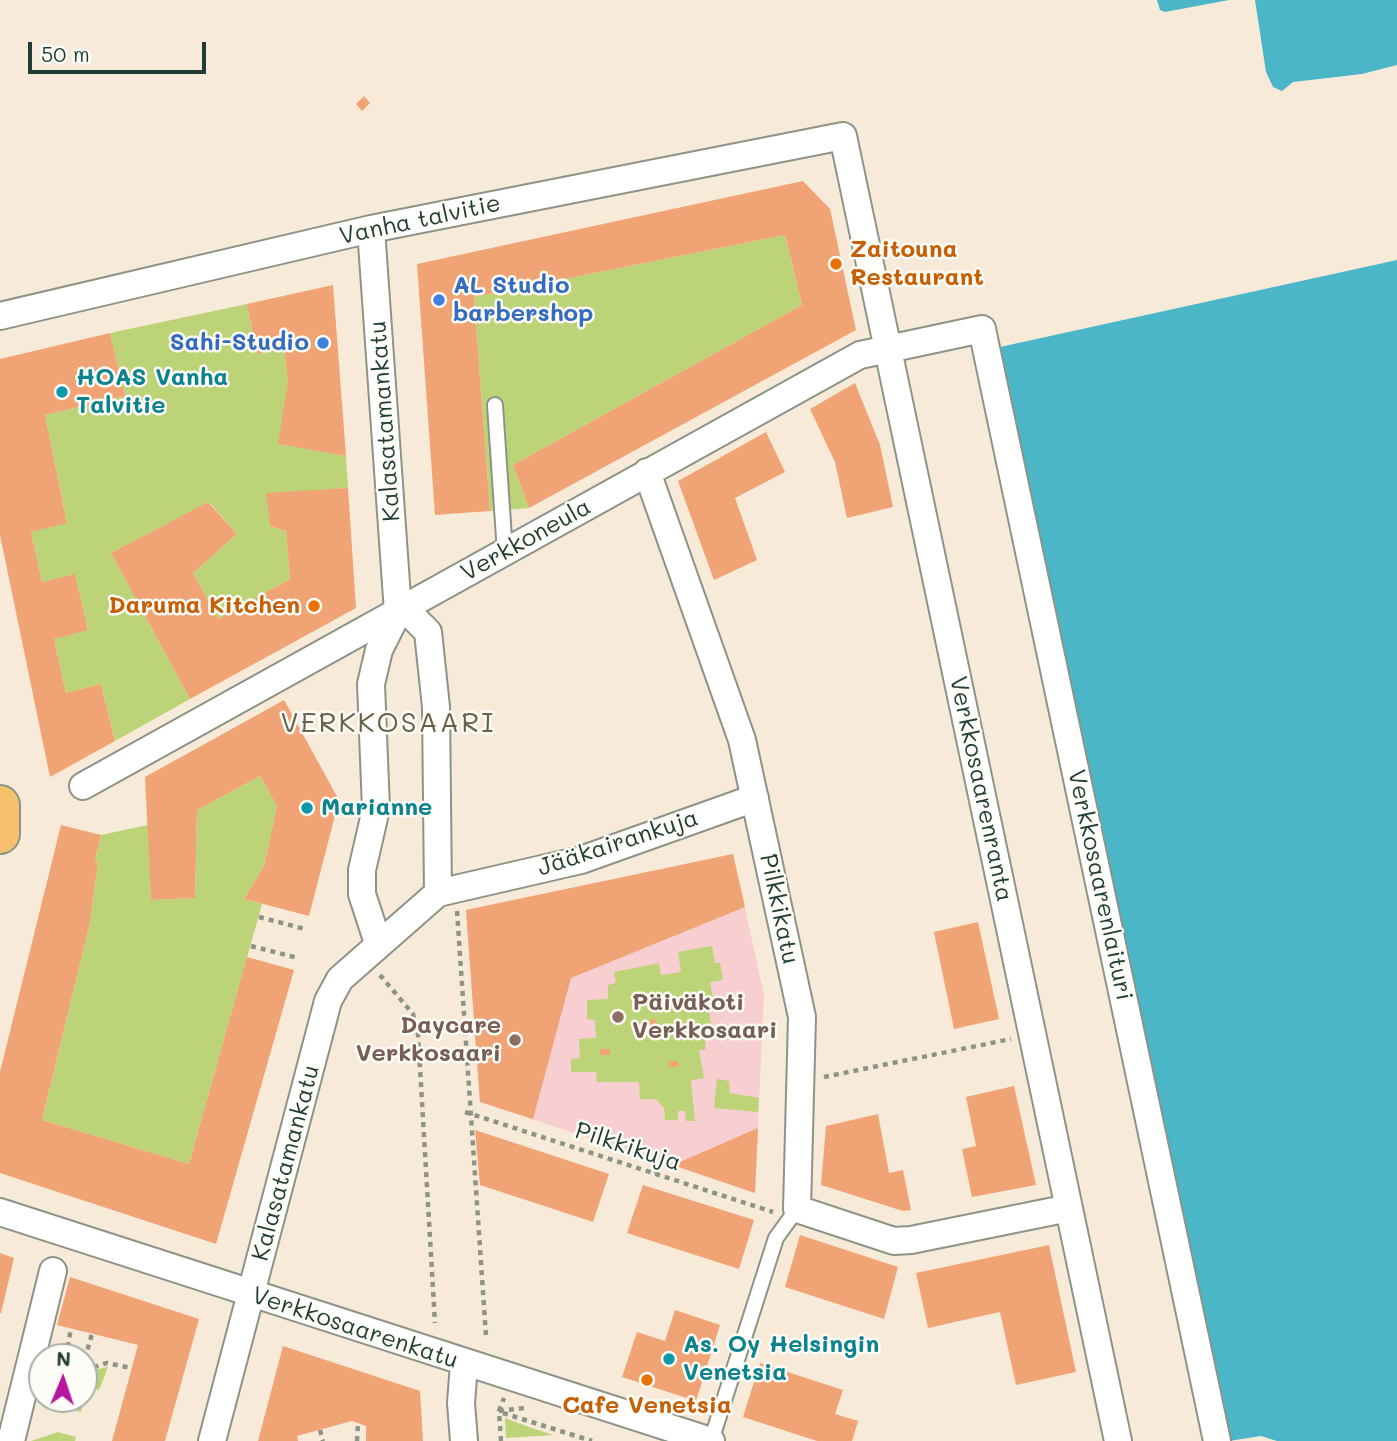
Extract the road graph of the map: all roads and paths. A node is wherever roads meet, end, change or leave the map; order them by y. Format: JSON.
{"nodes":[{"id":1,"x":843,"y":136,"type":"joint"},
{"id":2,"x":371,"y":229,"type":"junction"},
{"id":3,"x":0,"y":316,"type":"edge"},
{"id":4,"x":982,"y":329,"type":"joint"},
{"id":5,"x":888,"y":349,"type":"junction"},
{"id":6,"x":495,"y":405,"type":"dead end"},
{"id":7,"x":647,"y":472,"type":"junction"},
{"id":8,"x":505,"y":553,"type":"junction"},
{"id":9,"x":398,"y":612,"type":"junction"},
{"id":10,"x":83,"y":786,"type":"dead end"},
{"id":11,"x":755,"y":798,"type":"junction"},
{"id":12,"x":0,"y":805,"type":"edge"},
{"id":13,"x":0,"y":834,"type":"edge"},
{"id":14,"x":448,"y":902,"type":"junction"},
{"id":15,"x":259,"y":917,"type":"dead end"},
{"id":16,"x":305,"y":929,"type":"dead end"},
{"id":17,"x":378,"y":943,"type":"junction"},
{"id":18,"x":251,"y":946,"type":"dead end"},
{"id":19,"x":298,"y":958,"type":"dead end"},
{"id":20,"x":378,"y":972,"type":"dead end"},
{"id":21,"x":1032,"y":1034,"type":"junction"},
{"id":22,"x":803,"y":1081,"type":"junction"},
{"id":23,"x":465,"y":1112,"type":"dead end"},
{"id":24,"x":473,"y":1116,"type":"junction"},
{"id":25,"x":661,"y":1161,"type":"dead end"},
{"id":26,"x":656,"y":1174,"type":"junction"},
{"id":27,"x":1069,"y":1208,"type":"junction"},
{"id":28,"x":0,"y":1212,"type":"edge"},
{"id":29,"x":789,"y":1212,"type":"junction"},
{"id":30,"x":53,"y":1271,"type":"dead end"},
{"id":31,"x":252,"y":1294,"type":"junction"},
{"id":32,"x":435,"y":1323,"type":"dead end"},
{"id":33,"x":71,"y":1328,"type":"dead end"},
{"id":34,"x":92,"y":1334,"type":"dead end"},
{"id":35,"x":486,"y":1336,"type":"dead end"},
{"id":36,"x":68,"y":1343,"type":"edge"},
{"id":37,"x":89,"y":1343,"type":"edge"},
{"id":38,"x":464,"y":1364,"type":"junction"},
{"id":39,"x":98,"y":1365,"type":"edge"},
{"id":40,"x":131,"y":1368,"type":"dead end"},
{"id":41,"x":512,"y":1379,"type":"junction"},
{"id":42,"x":499,"y":1411,"type":"junction"},
{"id":43,"x":358,"y":1423,"type":"dead end"},
{"id":44,"x":320,"y":1430,"type":"dead end"},
{"id":45,"x":11,"y":1441,"type":"edge"},
{"id":46,"x":212,"y":1441,"type":"edge"},
{"id":47,"x":323,"y":1441,"type":"edge"},
{"id":48,"x":357,"y":1441,"type":"edge"},
{"id":49,"x":464,"y":1441,"type":"edge"},
{"id":50,"x":500,"y":1441,"type":"edge"},
{"id":51,"x":593,"y":1441,"type":"edge"},
{"id":52,"x":711,"y":1441,"type":"edge"},
{"id":53,"x":1118,"y":1441,"type":"edge"},
{"id":54,"x":1217,"y":1441,"type":"edge"}],
"edges":[{"from":1,"to":2,"type":"street","name":"Vanha talvitie"},
{"from":1,"to":5,"type":"street","name":"Verkkosaarenranta"},
{"from":2,"to":3,"type":"street","name":"Vanha talvitie"},
{"from":2,"to":9,"type":"street","name":"Kalasatamankatu"},
{"from":4,"to":5,"type":"street","name":"Verkkoneula"},
{"from":4,"to":54,"type":"street","name":"Verkkosaarenlaituri"},
{"from":5,"to":7,"type":"street","name":"Verkkoneula"},
{"from":5,"to":21,"type":"street","name":"Verkkosaarenranta"},
{"from":6,"to":8,"type":"lane"},
{"from":7,"to":8,"type":"street","name":"Verkkoneula"},
{"from":7,"to":11,"type":"street","name":"Pilkkikatu"},
{"from":8,"to":9,"type":"street","name":"Verkkoneula"},
{"from":9,"to":10,"type":"street","name":"Verkkoneula"},
{"from":9,"to":14,"type":"street"},
{"from":9,"to":17,"type":"street"},
{"from":11,"to":14,"type":"street","name":"Jääkairankuja"},
{"from":11,"to":22,"type":"street","name":"Pilkkikatu"},
{"from":12,"to":13,"type":"main road"},
{"from":14,"to":17,"type":"street","name":"Kalasatamankatu"},
{"from":14,"to":24,"type":"path"},
{"from":15,"to":16,"type":"path"},
{"from":17,"to":31,"type":"street","name":"Kalasatamankatu"},
{"from":18,"to":19,"type":"path"},
{"from":20,"to":32,"type":"path"},
{"from":21,"to":22,"type":"path"},
{"from":21,"to":27,"type":"street","name":"Verkkosaarenranta"},
{"from":22,"to":29,"type":"street","name":"Pilkkikatu"},
{"from":23,"to":24,"type":"path","name":"Pilkkikuja"},
{"from":24,"to":26,"type":"path","name":"Pilkkikuja"},
{"from":24,"to":35,"type":"path"},
{"from":25,"to":26,"type":"path"},
{"from":26,"to":29,"type":"path","name":"Pilkkikuja"},
{"from":27,"to":29,"type":"street"},
{"from":27,"to":53,"type":"street","name":"Verkkosaarenranta"},
{"from":28,"to":31,"type":"street","name":"Verkkosaarenkatu"},
{"from":29,"to":52,"type":"lane"},
{"from":30,"to":45,"type":"street"},
{"from":31,"to":38,"type":"street","name":"Verkkosaarenkatu"},
{"from":31,"to":46,"type":"street","name":"Kalasatamankatu"},
{"from":33,"to":36,"type":"path"},
{"from":34,"to":37,"type":"path"},
{"from":38,"to":41,"type":"street","name":"Verkkosaarenkatu"},
{"from":38,"to":49,"type":"street"},
{"from":39,"to":40,"type":"path"},
{"from":41,"to":42,"type":"path"},
{"from":41,"to":52,"type":"street","name":"Verkkosaarenkatu"},
{"from":42,"to":50,"type":"path"},
{"from":42,"to":51,"type":"path"},
{"from":43,"to":48,"type":"path"},
{"from":44,"to":47,"type":"path"}]}
